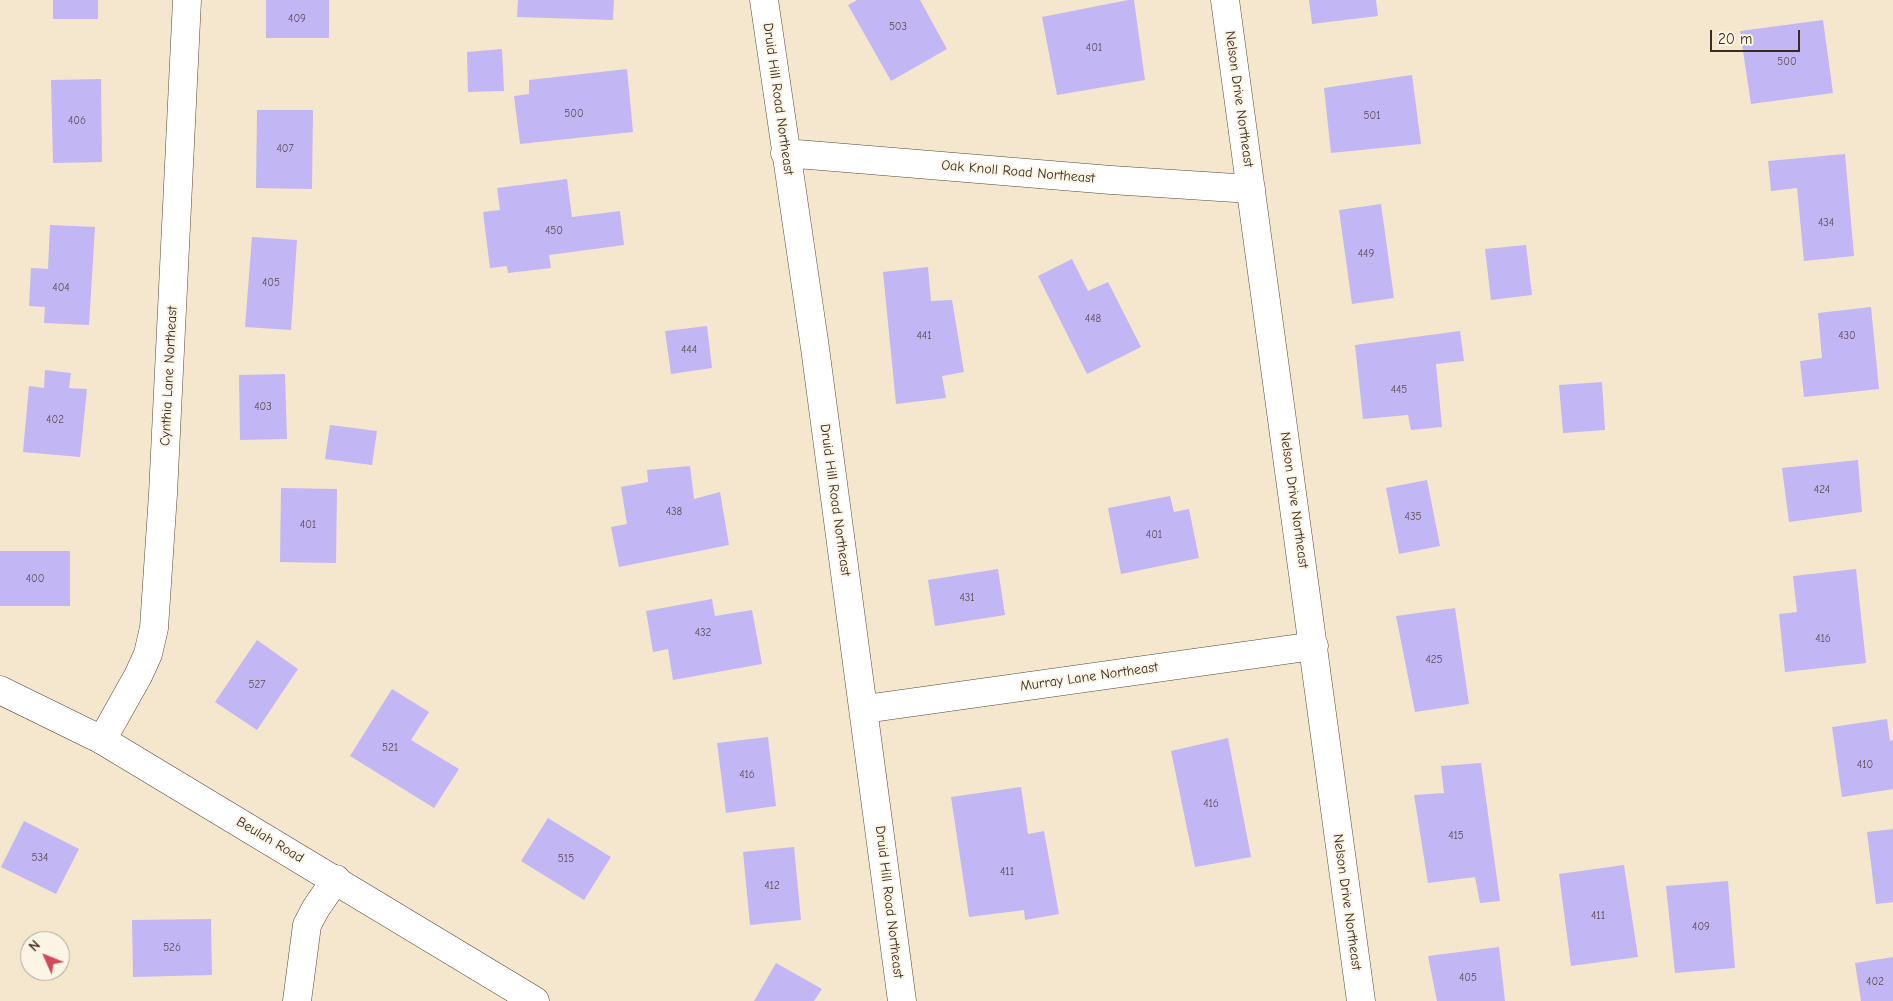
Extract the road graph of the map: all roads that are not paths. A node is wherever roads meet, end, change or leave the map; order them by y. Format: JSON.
{"nodes":[{"id":1,"x":187,"y":0,"type":"edge"},
{"id":2,"x":764,"y":0,"type":"edge"},
{"id":3,"x":1226,"y":0,"type":"edge"},
{"id":4,"x":785,"y":153,"type":"junction"},
{"id":5,"x":1251,"y":189,"type":"junction"},
{"id":6,"x":1314,"y":646,"type":"junction"},
{"id":7,"x":0,"y":690,"type":"edge"},
{"id":8,"x":865,"y":709,"type":"junction"},
{"id":9,"x":102,"y":740,"type":"junction"},
{"id":10,"x":336,"y":880,"type":"junction"},
{"id":11,"x":297,"y":1001,"type":"edge"},
{"id":12,"x":535,"y":1001,"type":"edge"},
{"id":13,"x":902,"y":1001,"type":"edge"},
{"id":14,"x":1361,"y":1001,"type":"edge"}],
"edges":[{"from":1,"to":9,"type":"street","name":"Cynthia Lane Northeast"},
{"from":2,"to":4,"type":"street","name":"Druid Hill Road Northeast"},
{"from":3,"to":5,"type":"street","name":"Nelson Drive Northeast"},
{"from":4,"to":5,"type":"street","name":"Oak Knoll Road Northeast"},
{"from":4,"to":8,"type":"street","name":"Druid Hill Road Northeast"},
{"from":5,"to":6,"type":"street","name":"Nelson Drive Northeast"},
{"from":6,"to":8,"type":"street","name":"Murray Lane Northeast"},
{"from":6,"to":14,"type":"street","name":"Nelson Drive Northeast"},
{"from":7,"to":9,"type":"street","name":"Beulah Road"},
{"from":8,"to":13,"type":"street","name":"Druid Hill Road Northeast"},
{"from":9,"to":10,"type":"street","name":"Beulah Road"},
{"from":10,"to":11,"type":"street"},
{"from":10,"to":12,"type":"street","name":"Beulah Road"}]}
